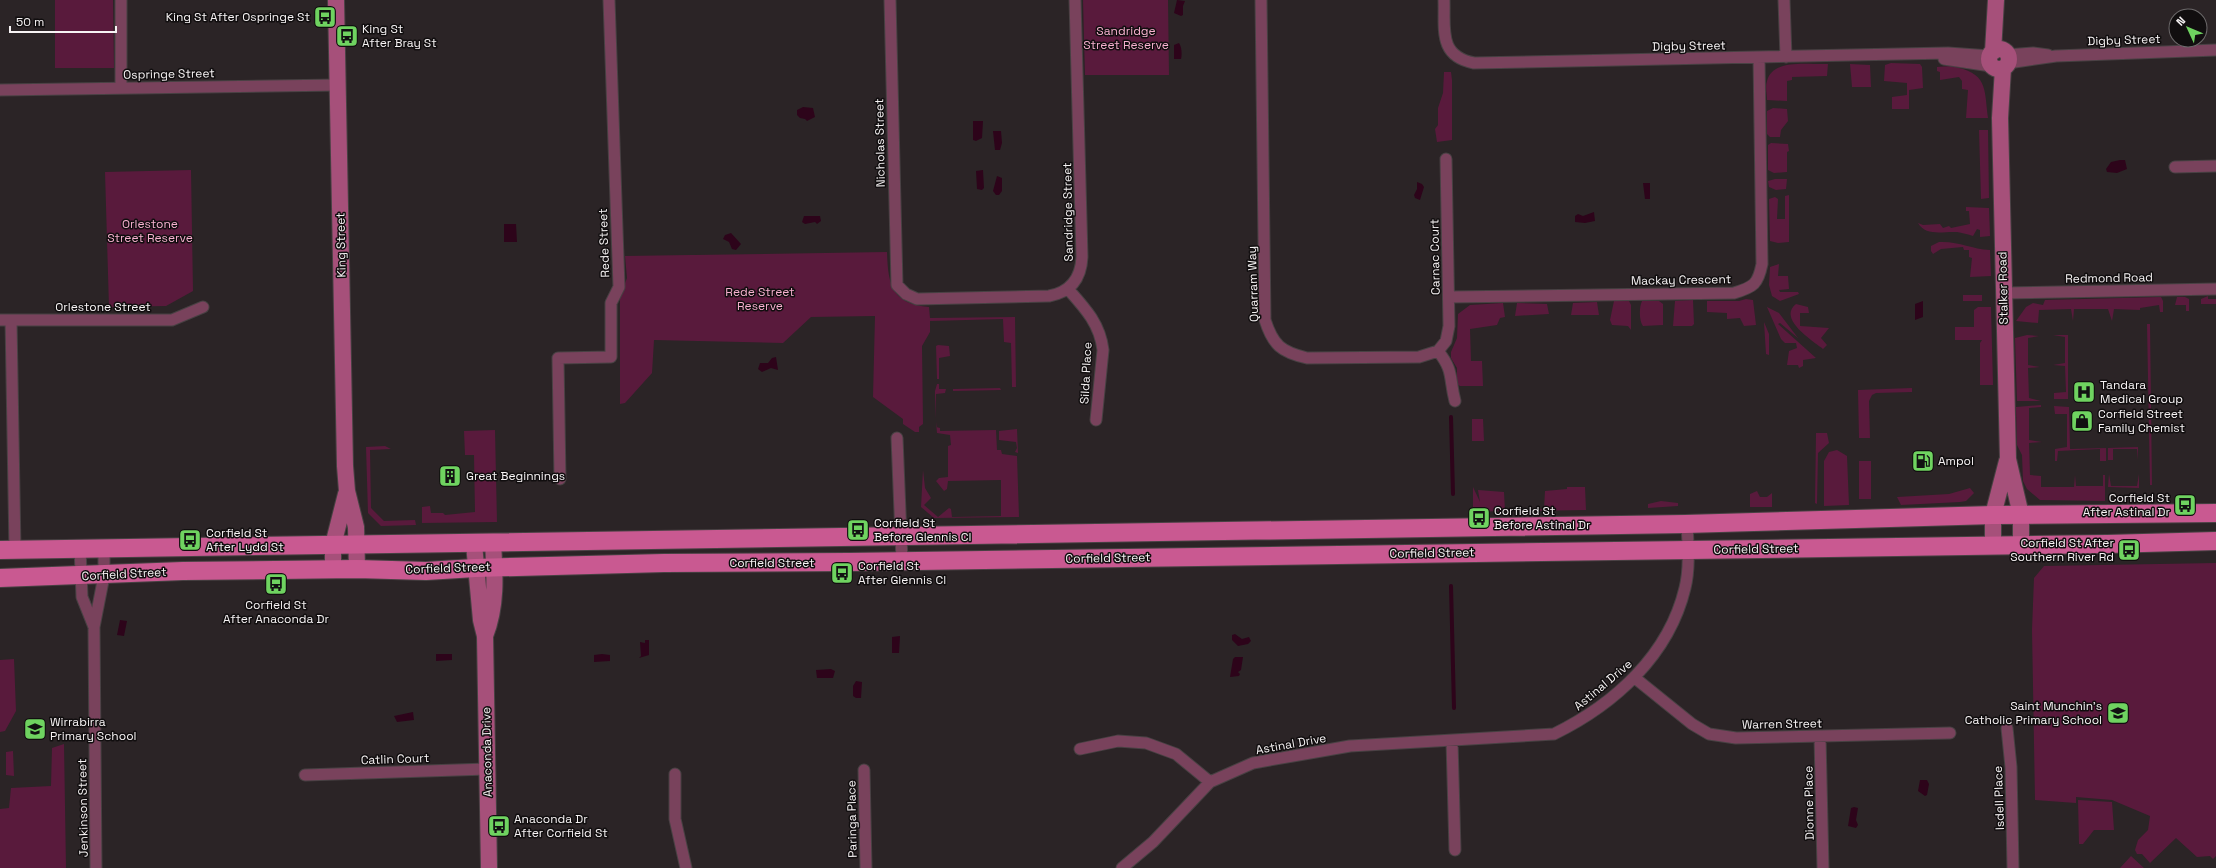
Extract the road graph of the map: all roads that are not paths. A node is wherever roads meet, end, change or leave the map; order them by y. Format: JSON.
{"nodes":[{"id":1,"x":121,"y":0,"type":"edge"},
{"id":2,"x":336,"y":0,"type":"edge"},
{"id":3,"x":609,"y":0,"type":"edge"},
{"id":4,"x":890,"y":0,"type":"edge"},
{"id":5,"x":1075,"y":0,"type":"edge"},
{"id":6,"x":1261,"y":0,"type":"edge"},
{"id":7,"x":1444,"y":0,"type":"edge"},
{"id":8,"x":1784,"y":0,"type":"edge"},
{"id":9,"x":1996,"y":0,"type":"edge"},
{"id":10,"x":1999,"y":0,"type":"edge"},
{"id":11,"x":2216,"y":50,"type":"edge"},
{"id":12,"x":1759,"y":57,"type":"junction"},
{"id":13,"x":1786,"y":57,"type":"junction"},
{"id":14,"x":1999,"y":60,"type":"junction"},
{"id":15,"x":338,"y":85,"type":"junction"},
{"id":16,"x":121,"y":88,"type":"junction"},
{"id":17,"x":0,"y":90,"type":"edge"},
{"id":18,"x":1446,"y":159,"type":"dead end"},
{"id":19,"x":2216,"y":166,"type":"edge"},
{"id":20,"x":2175,"y":167,"type":"dead end"},
{"id":21,"x":1068,"y":289,"type":"junction"},
{"id":22,"x":2216,"y":289,"type":"edge"},
{"id":23,"x":2003,"y":293,"type":"junction"},
{"id":24,"x":1449,"y":298,"type":"junction"},
{"id":25,"x":203,"y":307,"type":"dead end"},
{"id":26,"x":5,"y":320,"type":"edge"},
{"id":27,"x":1438,"y":351,"type":"junction"},
{"id":28,"x":1455,"y":401,"type":"dead end"},
{"id":29,"x":1096,"y":420,"type":"dead end"},
{"id":30,"x":897,"y":438,"type":"dead end"},
{"id":31,"x":2008,"y":459,"type":"junction"},
{"id":32,"x":560,"y":479,"type":"dead end"},
{"id":33,"x":346,"y":491,"type":"junction"},
{"id":34,"x":2216,"y":513,"type":"edge"},
{"id":35,"x":2021,"y":514,"type":"junction"},
{"id":36,"x":1993,"y":515,"type":"junction"},
{"id":37,"x":1687,"y":524,"type":"junction"},
{"id":38,"x":901,"y":535,"type":"junction"},
{"id":39,"x":2216,"y":541,"type":"edge"},
{"id":40,"x":358,"y":543,"type":"junction"},
{"id":41,"x":493,"y":543,"type":"junction"},
{"id":42,"x":474,"y":544,"type":"junction"},
{"id":43,"x":333,"y":545,"type":"junction"},
{"id":44,"x":1993,"y":545,"type":"junction"},
{"id":45,"x":2021,"y":545,"type":"junction"},
{"id":46,"x":80,"y":548,"type":"junction"},
{"id":47,"x":104,"y":548,"type":"junction"},
{"id":48,"x":1688,"y":549,"type":"junction"},
{"id":49,"x":8,"y":550,"type":"edge"},
{"id":50,"x":902,"y":561,"type":"junction"},
{"id":51,"x":494,"y":567,"type":"junction"},
{"id":52,"x":475,"y":568,"type":"junction"},
{"id":53,"x":333,"y":569,"type":"junction"},
{"id":54,"x":357,"y":569,"type":"junction"},
{"id":55,"x":80,"y":576,"type":"junction"},
{"id":56,"x":104,"y":576,"type":"junction"},
{"id":57,"x":0,"y":578,"type":"edge"},
{"id":58,"x":94,"y":627,"type":"junction"},
{"id":59,"x":486,"y":636,"type":"junction"},
{"id":60,"x":1635,"y":678,"type":"junction"},
{"id":61,"x":2007,"y":728,"type":"dead end"},
{"id":62,"x":1950,"y":733,"type":"dead end"},
{"id":63,"x":1820,"y":737,"type":"junction"},
{"id":64,"x":1452,"y":741,"type":"junction"},
{"id":65,"x":1080,"y":750,"type":"dead end"},
{"id":66,"x":487,"y":770,"type":"junction"},
{"id":67,"x":864,"y":770,"type":"dead end"},
{"id":68,"x":675,"y":774,"type":"dead end"},
{"id":69,"x":305,"y":775,"type":"dead end"},
{"id":70,"x":1210,"y":782,"type":"junction"},
{"id":71,"x":1455,"y":850,"type":"dead end"},
{"id":72,"x":96,"y":868,"type":"edge"},
{"id":73,"x":489,"y":868,"type":"edge"},
{"id":74,"x":686,"y":868,"type":"edge"},
{"id":75,"x":866,"y":868,"type":"edge"},
{"id":76,"x":1122,"y":868,"type":"edge"},
{"id":77,"x":1823,"y":868,"type":"edge"},
{"id":78,"x":2013,"y":868,"type":"edge"}],
"edges":[{"from":1,"to":16,"type":"street"},
{"from":2,"to":15,"type":"main road","name":"King Street"},
{"from":3,"to":32,"type":"street","name":"Rede Street"},
{"from":4,"to":21,"type":"street","name":"Nicholas Street"},
{"from":5,"to":21,"type":"street","name":"Sandridge Street"},
{"from":6,"to":27,"type":"street","name":"Quarram Way"},
{"from":7,"to":12,"type":"street","name":"Digby Street"},
{"from":8,"to":13,"type":"street"},
{"from":9,"to":14,"type":"main road","name":"Stalker Road"},
{"from":10,"to":14,"type":"main road","name":"Stalker Road"},
{"from":11,"to":14,"type":"street","name":"Digby Street"},
{"from":12,"to":13,"type":"street","name":"Digby Street"},
{"from":12,"to":24,"type":"street","name":"Mackay Crescent"},
{"from":13,"to":14,"type":"street","name":"Digby Street"},
{"from":14,"to":23,"type":"main road","name":"Stalker Road"},
{"from":15,"to":16,"type":"street","name":"Ospringe Street"},
{"from":15,"to":33,"type":"main road","name":"King Street"},
{"from":16,"to":17,"type":"street","name":"Ospringe Street"},
{"from":18,"to":24,"type":"street","name":"Carnac Court"},
{"from":19,"to":20,"type":"street"},
{"from":21,"to":29,"type":"street","name":"Silda Place"},
{"from":22,"to":23,"type":"street","name":"Redmond Road"},
{"from":23,"to":31,"type":"main road","name":"Stalker Road"},
{"from":24,"to":27,"type":"street","name":"Carnac Court"},
{"from":25,"to":26,"type":"street","name":"Orlestone Street"},
{"from":26,"to":49,"type":"street"},
{"from":27,"to":28,"type":"street"},
{"from":30,"to":38,"type":"street"},
{"from":31,"to":35,"type":"main road","name":"Stalker Road"},
{"from":31,"to":36,"type":"main road","name":"Stalker Road"},
{"from":33,"to":40,"type":"main road","name":"King Street"},
{"from":33,"to":43,"type":"main road","name":"King Street"},
{"from":34,"to":35,"type":"main road","name":"Corfield Street"},
{"from":35,"to":36,"type":"main road","name":"Corfield Street"},
{"from":35,"to":45,"type":"main road","name":"Stalker Road"},
{"from":36,"to":37,"type":"main road","name":"Corfield Street"},
{"from":36,"to":44,"type":"main road","name":"Stalker Road"},
{"from":37,"to":38,"type":"main road","name":"Corfield Street"},
{"from":37,"to":48,"type":"street","name":"Astinal Drive"},
{"from":38,"to":41,"type":"main road","name":"Corfield Street"},
{"from":38,"to":50,"type":"street"},
{"from":39,"to":45,"type":"main road","name":"Corfield Street"},
{"from":40,"to":42,"type":"main road","name":"Corfield Street"},
{"from":40,"to":43,"type":"main road","name":"Corfield Street"},
{"from":40,"to":54,"type":"main road","name":"King Street"},
{"from":41,"to":42,"type":"main road","name":"Corfield Street"},
{"from":41,"to":51,"type":"main road","name":"Anaconda Drive"},
{"from":42,"to":52,"type":"main road","name":"Anaconda Drive"},
{"from":43,"to":47,"type":"main road","name":"Corfield Street"},
{"from":43,"to":53,"type":"main road","name":"King Street"},
{"from":44,"to":45,"type":"main road","name":"Corfield Street"},
{"from":44,"to":48,"type":"main road","name":"Corfield Street"},
{"from":46,"to":47,"type":"main road","name":"Corfield Street"},
{"from":46,"to":49,"type":"main road","name":"Corfield Street"},
{"from":46,"to":55,"type":"street","name":"Jenkinson Street"},
{"from":47,"to":56,"type":"street","name":"Jenkinson Street"},
{"from":48,"to":50,"type":"main road","name":"Corfield Street"},
{"from":48,"to":60,"type":"street","name":"Astinal Drive"},
{"from":50,"to":51,"type":"main road","name":"Corfield Street"},
{"from":51,"to":52,"type":"main road","name":"Corfield Street"},
{"from":51,"to":59,"type":"main road","name":"Anaconda Drive"},
{"from":52,"to":54,"type":"main road","name":"Corfield Street"},
{"from":52,"to":59,"type":"main road","name":"Anaconda Drive"},
{"from":53,"to":54,"type":"main road","name":"Corfield Street"},
{"from":53,"to":56,"type":"main road","name":"Corfield Street"},
{"from":55,"to":56,"type":"main road","name":"Corfield Street"},
{"from":55,"to":57,"type":"main road","name":"Corfield Street"},
{"from":55,"to":58,"type":"street","name":"Jenkinson Street"},
{"from":56,"to":58,"type":"street","name":"Jenkinson Street"},
{"from":58,"to":72,"type":"street","name":"Jenkinson Street"},
{"from":59,"to":66,"type":"main road","name":"Anaconda Drive"},
{"from":60,"to":63,"type":"street","name":"Warren Street"},
{"from":60,"to":64,"type":"street","name":"Astinal Drive"},
{"from":61,"to":78,"type":"street","name":"Isdell Place"},
{"from":62,"to":63,"type":"street","name":"Warren Street"},
{"from":63,"to":77,"type":"street","name":"Dionne Place"},
{"from":64,"to":70,"type":"street","name":"Astinal Drive"},
{"from":64,"to":71,"type":"street"},
{"from":65,"to":70,"type":"street"},
{"from":66,"to":69,"type":"street","name":"Catlin Court"},
{"from":66,"to":73,"type":"main road","name":"Anaconda Drive"},
{"from":67,"to":75,"type":"street","name":"Paringa Place"},
{"from":68,"to":74,"type":"street"},
{"from":70,"to":76,"type":"street","name":"Astinal Drive"}]}
